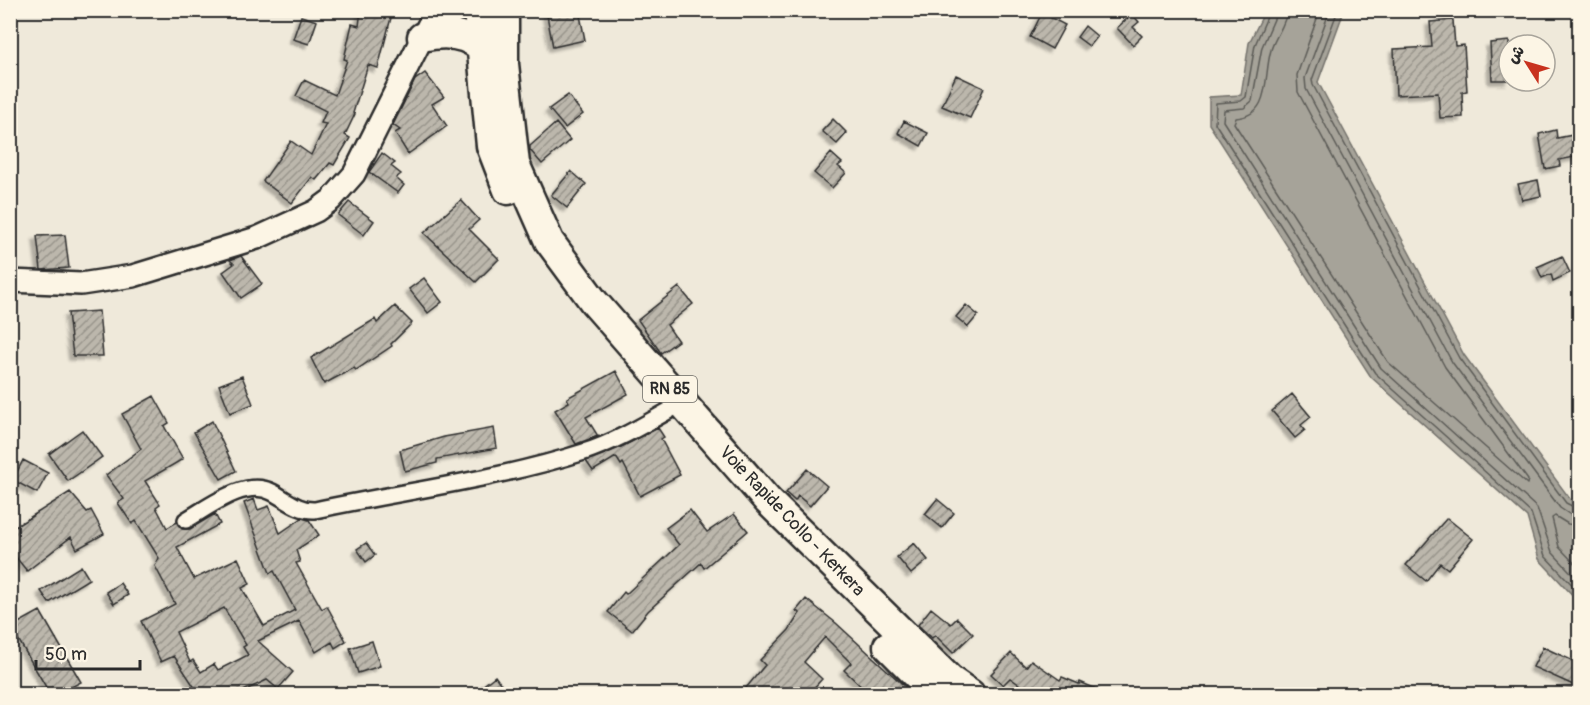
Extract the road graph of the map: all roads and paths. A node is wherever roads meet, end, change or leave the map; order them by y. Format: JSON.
{"nodes":[{"id":1,"x":436,"y":10,"type":"edge"},
{"id":2,"x":478,"y":10,"type":"edge"},
{"id":3,"x":504,"y":10,"type":"edge"},
{"id":4,"x":422,"y":37,"type":"junction"},
{"id":5,"x":482,"y":48,"type":"junction"},
{"id":6,"x":10,"y":281,"type":"edge"},
{"id":7,"x":670,"y":410,"type":"junction"},
{"id":8,"x":186,"y":520,"type":"dead end"},
{"id":9,"x":936,"y":694,"type":"edge"},
{"id":10,"x":970,"y":694,"type":"edge"}],
"edges":[{"from":1,"to":4,"type":"street"},
{"from":2,"to":5,"type":"highway","name":"Voie Rapide Collo - Kerkera","number":"RN 85"},
{"from":3,"to":10,"type":"highway","name":"Voie Rapide Collo - Kerkera","number":"RN 85"},
{"from":4,"to":5,"type":"highway"},
{"from":4,"to":6,"type":"street"},
{"from":5,"to":7,"type":"highway","name":"Voie Rapide Collo - Kerkera","number":"RN 85"},
{"from":7,"to":8,"type":"street"},
{"from":7,"to":9,"type":"highway","name":"Voie Rapide Collo - Kerkera","number":"RN 85"}]}
